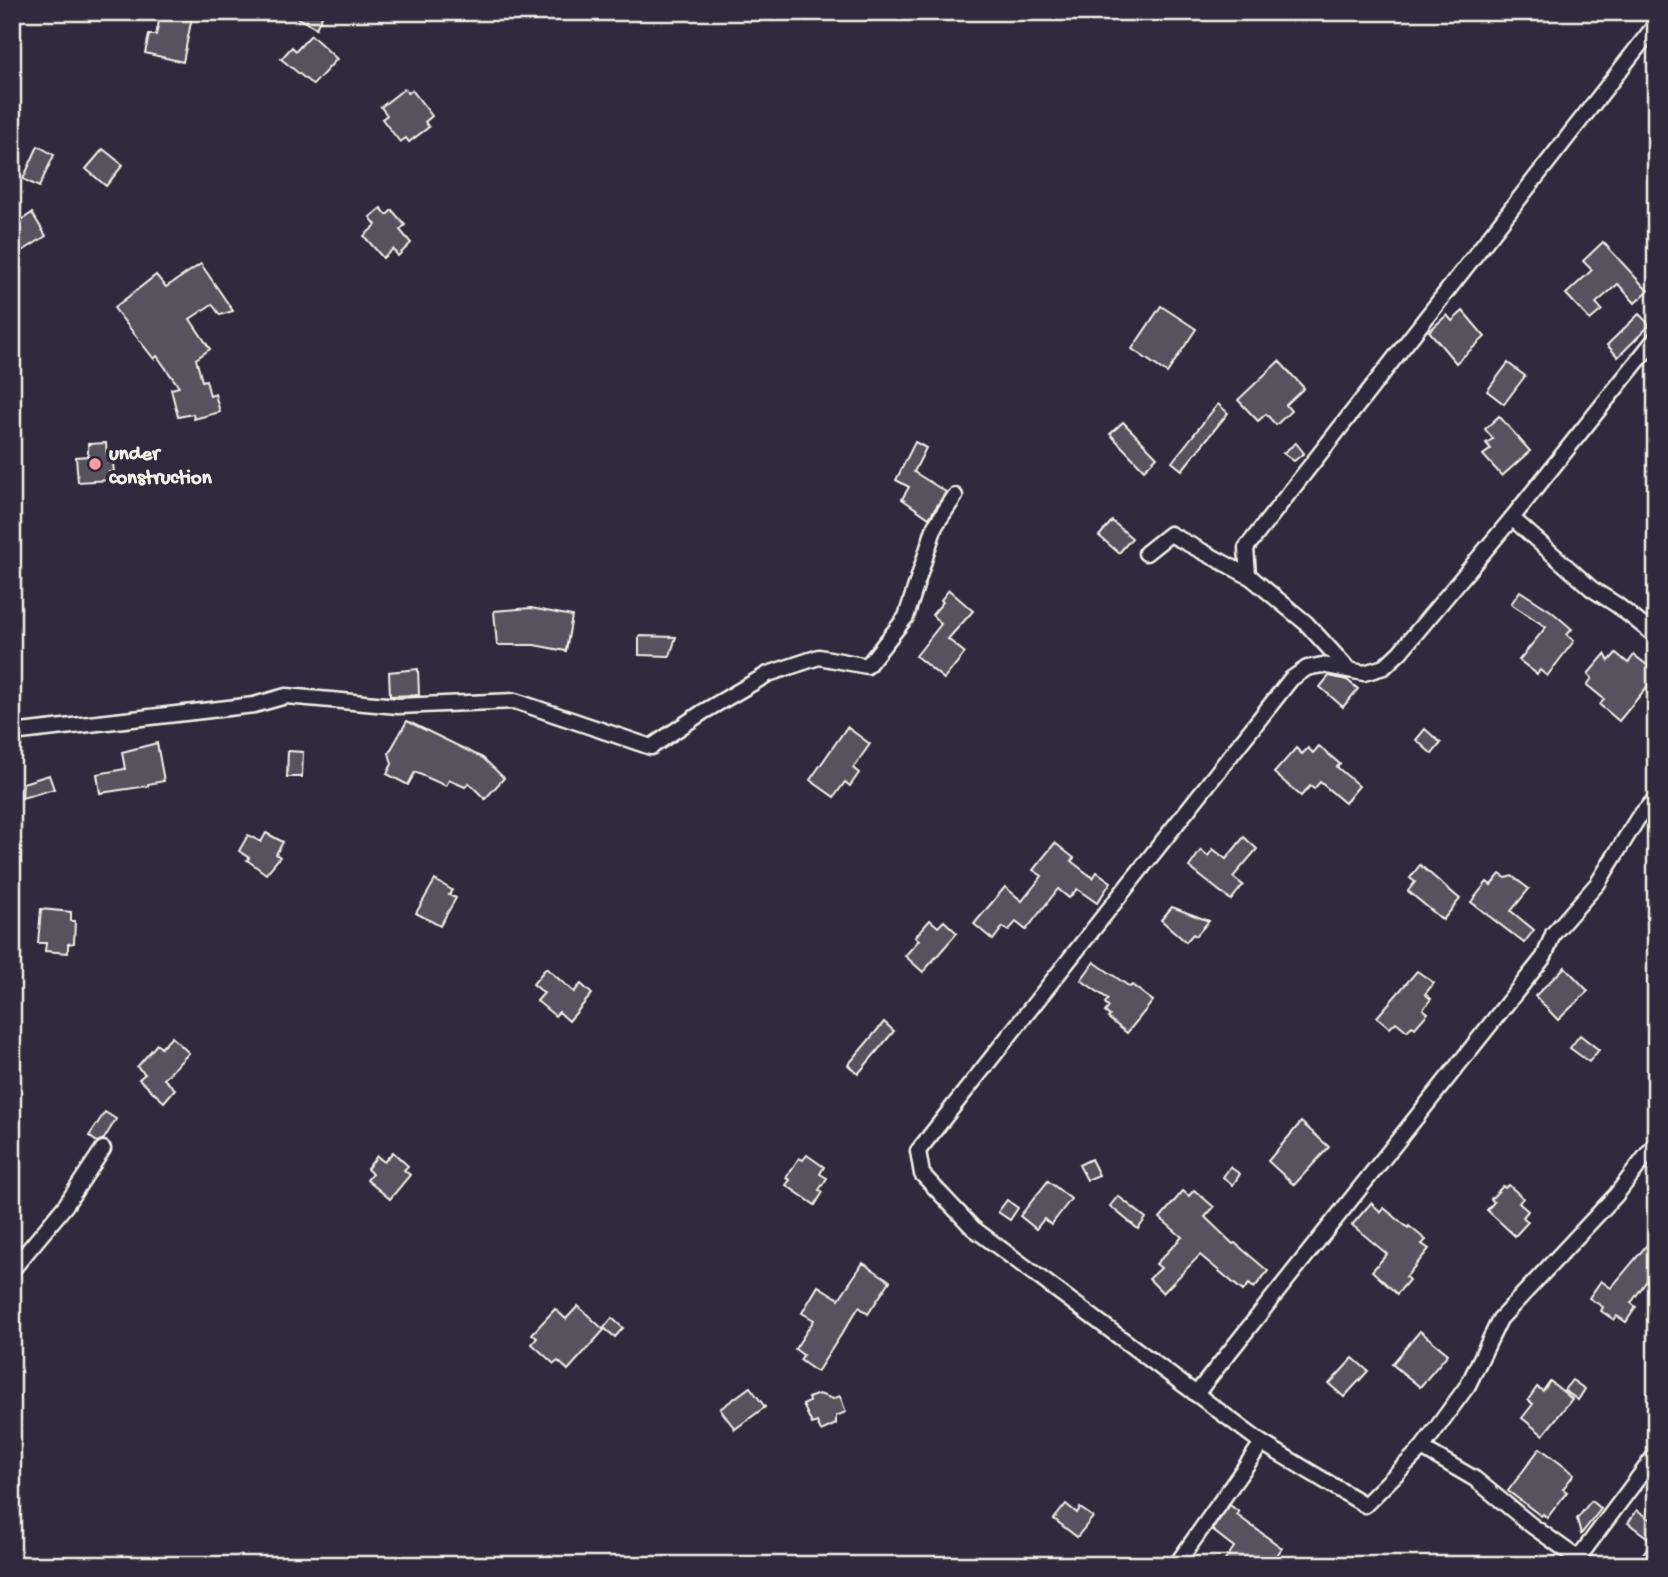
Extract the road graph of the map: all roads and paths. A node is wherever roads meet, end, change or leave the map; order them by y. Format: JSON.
{"nodes":[{"id":1,"x":1656,"y":24,"type":"edge"},
{"id":2,"x":1656,"y":338,"type":"edge"},
{"id":3,"x":955,"y":496,"type":"dead end"},
{"id":4,"x":1513,"y":518,"type":"junction"},
{"id":5,"x":1146,"y":553,"type":"dead end"},
{"id":6,"x":1252,"y":578,"type":"junction"},
{"id":7,"x":1656,"y":636,"type":"edge"},
{"id":8,"x":1349,"y":670,"type":"junction"},
{"id":9,"x":12,"y":733,"type":"edge"},
{"id":10,"x":1656,"y":798,"type":"edge"},
{"id":11,"x":1656,"y":1143,"type":"edge"},
{"id":12,"x":103,"y":1149,"type":"dead end"},
{"id":13,"x":12,"y":1270,"type":"edge"},
{"id":14,"x":1196,"y":1394,"type":"junction"},
{"id":15,"x":1262,"y":1443,"type":"junction"},
{"id":16,"x":1422,"y":1448,"type":"junction"},
{"id":17,"x":1656,"y":1454,"type":"edge"},
{"id":18,"x":1583,"y":1561,"type":"edge"},
{"id":19,"x":1176,"y":1565,"type":"edge"}],
"edges":[{"from":1,"to":6,"type":"street"},
{"from":2,"to":4,"type":"street"},
{"from":3,"to":9,"type":"street"},
{"from":4,"to":7,"type":"street"},
{"from":4,"to":8,"type":"street"},
{"from":5,"to":6,"type":"street"},
{"from":6,"to":8,"type":"street"},
{"from":8,"to":14,"type":"street"},
{"from":10,"to":14,"type":"street"},
{"from":11,"to":16,"type":"street"},
{"from":12,"to":13,"type":"street"},
{"from":14,"to":15,"type":"street"},
{"from":15,"to":16,"type":"street"},
{"from":15,"to":19,"type":"street"},
{"from":16,"to":18,"type":"street"},
{"from":17,"to":18,"type":"street"}]}
